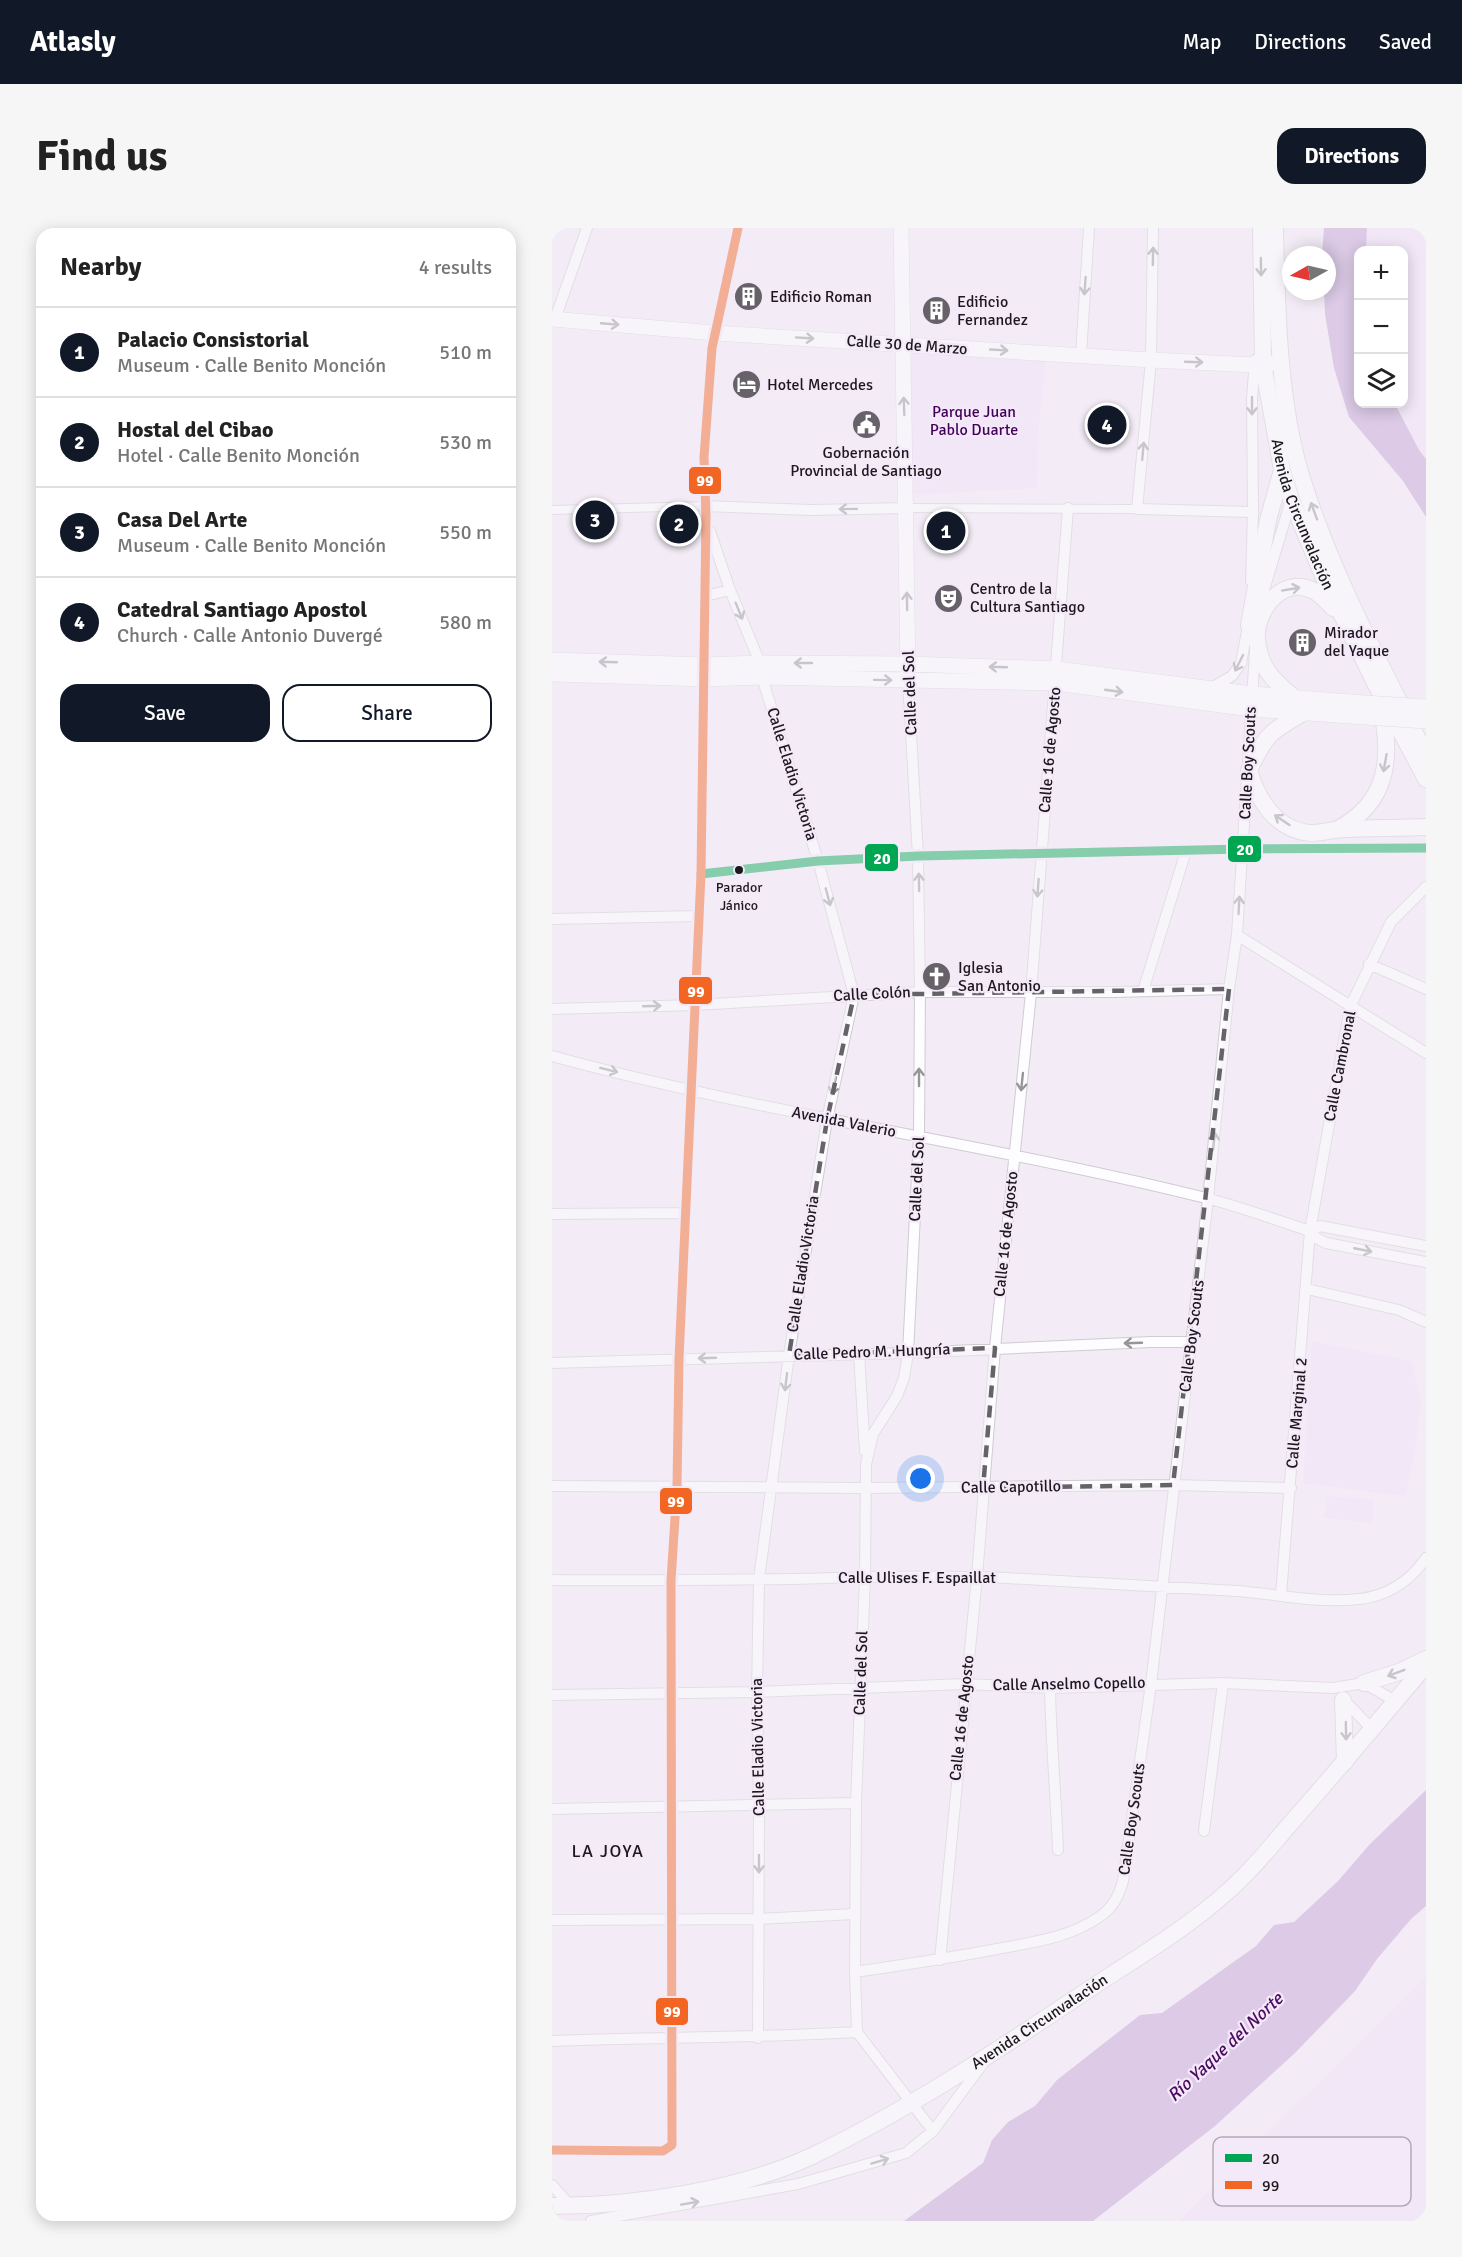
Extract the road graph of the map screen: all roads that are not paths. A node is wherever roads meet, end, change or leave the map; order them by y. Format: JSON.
{"nodes":[{"id":1,"x":587,"y":228,"type":"edge"},
{"id":2,"x":738,"y":228,"type":"edge"},
{"id":3,"x":901,"y":228,"type":"edge"},
{"id":4,"x":1089,"y":228,"type":"edge"},
{"id":5,"x":1153,"y":228,"type":"edge"},
{"id":6,"x":1261,"y":228,"type":"edge"},
{"id":7,"x":1275,"y":228,"type":"edge"},
{"id":8,"x":553,"y":319,"type":"edge"},
{"id":9,"x":714,"y":333,"type":"junction"},
{"id":10,"x":902,"y":344,"type":"junction"},
{"id":11,"x":1081,"y":355,"type":"junction"},
{"id":12,"x":1151,"y":360,"type":"junction"},
{"id":13,"x":1281,"y":363,"type":"junction"},
{"id":14,"x":1259,"y":364,"type":"junction"},
{"id":15,"x":1282,"y":470,"type":"junction"},
{"id":16,"x":1300,"y":471,"type":"junction"},
{"id":17,"x":1291,"y":499,"type":"junction"},
{"id":18,"x":906,"y":508,"type":"junction"},
{"id":19,"x":1068,"y":508,"type":"junction"},
{"id":20,"x":1137,"y":509,"type":"junction"},
{"id":21,"x":552,"y":510,"type":"edge"},
{"id":22,"x":706,"y":511,"type":"junction"},
{"id":23,"x":1253,"y":512,"type":"junction"},
{"id":24,"x":730,"y":590,"type":"junction"},
{"id":25,"x":705,"y":596,"type":"junction"},
{"id":26,"x":1253,"y":628,"type":"junction"},
{"id":27,"x":1350,"y":634,"type":"junction"},
{"id":28,"x":552,"y":660,"type":"edge"},
{"id":29,"x":908,"y":664,"type":"junction"},
{"id":30,"x":761,"y":670,"type":"junction"},
{"id":31,"x":704,"y":672,"type":"junction"},
{"id":32,"x":552,"y":674,"type":"edge"},
{"id":33,"x":1056,"y":676,"type":"junction"},
{"id":34,"x":908,"y":680,"type":"junction"},
{"id":35,"x":1376,"y":685,"type":"junction"},
{"id":36,"x":1211,"y":688,"type":"junction"},
{"id":37,"x":1252,"y":694,"type":"junction"},
{"id":38,"x":1293,"y":698,"type":"junction"},
{"id":39,"x":1426,"y":707,"type":"edge"},
{"id":40,"x":1350,"y":709,"type":"junction"},
{"id":41,"x":1251,"y":710,"type":"junction"},
{"id":42,"x":1304,"y":713,"type":"junction"},
{"id":43,"x":1426,"y":721,"type":"edge"},
{"id":44,"x":1426,"y":755,"type":"edge"},
{"id":45,"x":1249,"y":770,"type":"junction"},
{"id":46,"x":1426,"y":779,"type":"edge"},
{"id":47,"x":1426,"y":827,"type":"edge"},
{"id":48,"x":1337,"y":829,"type":"junction"},
{"id":49,"x":1426,"y":848,"type":"edge"},
{"id":50,"x":1242,"y":849,"type":"junction"},
{"id":51,"x":1186,"y":851,"type":"junction"},
{"id":52,"x":1040,"y":855,"type":"junction"},
{"id":53,"x":918,"y":856,"type":"junction"},
{"id":54,"x":819,"y":861,"type":"junction"},
{"id":55,"x":701,"y":873,"type":"junction"},
{"id":56,"x":1426,"y":887,"type":"edge"},
{"id":57,"x":699,"y":916,"type":"junction"},
{"id":58,"x":552,"y":919,"type":"edge"},
{"id":59,"x":1237,"y":935,"type":"junction"},
{"id":60,"x":1370,"y":964,"type":"junction"},
{"id":61,"x":1229,"y":989,"type":"junction"},
{"id":62,"x":1426,"y":989,"type":"edge"},
{"id":63,"x":1143,"y":991,"type":"junction"},
{"id":64,"x":920,"y":992,"type":"junction"},
{"id":65,"x":1031,"y":993,"type":"junction"},
{"id":66,"x":854,"y":995,"type":"junction"},
{"id":67,"x":695,"y":1005,"type":"junction"},
{"id":68,"x":1350,"y":1007,"type":"junction"},
{"id":69,"x":552,"y":1009,"type":"edge"},
{"id":70,"x":1426,"y":1053,"type":"edge"},
{"id":71,"x":552,"y":1056,"type":"edge"},
{"id":72,"x":690,"y":1090,"type":"junction"},
{"id":73,"x":827,"y":1120,"type":"junction"},
{"id":74,"x":919,"y":1136,"type":"junction"},
{"id":75,"x":1014,"y":1154,"type":"junction"},
{"id":76,"x":1208,"y":1199,"type":"junction"},
{"id":77,"x":685,"y":1213,"type":"junction"},
{"id":78,"x":552,"y":1214,"type":"edge"},
{"id":79,"x":1310,"y":1231,"type":"junction"},
{"id":80,"x":1426,"y":1246,"type":"edge"},
{"id":81,"x":1426,"y":1262,"type":"edge"},
{"id":82,"x":1307,"y":1290,"type":"junction"},
{"id":83,"x":1426,"y":1322,"type":"edge"},
{"id":84,"x":1191,"y":1342,"type":"junction"},
{"id":85,"x":995,"y":1348,"type":"junction"},
{"id":86,"x":908,"y":1353,"type":"junction"},
{"id":87,"x":859,"y":1354,"type":"junction"},
{"id":88,"x":789,"y":1355,"type":"junction"},
{"id":89,"x":679,"y":1359,"type":"junction"},
{"id":90,"x":552,"y":1363,"type":"edge"},
{"id":91,"x":866,"y":1464,"type":"junction"},
{"id":92,"x":1173,"y":1485,"type":"junction"},
{"id":93,"x":552,"y":1486,"type":"edge"},
{"id":94,"x":677,"y":1487,"type":"junction"},
{"id":95,"x":772,"y":1487,"type":"junction"},
{"id":96,"x":864,"y":1488,"type":"junction"},
{"id":97,"x":983,"y":1488,"type":"junction"},
{"id":98,"x":1291,"y":1488,"type":"junction"},
{"id":99,"x":1426,"y":1558,"type":"edge"},
{"id":100,"x":865,"y":1577,"type":"junction"},
{"id":101,"x":977,"y":1577,"type":"junction"},
{"id":102,"x":759,"y":1579,"type":"junction"},
{"id":103,"x":552,"y":1580,"type":"edge"},
{"id":104,"x":671,"y":1581,"type":"junction"},
{"id":105,"x":1161,"y":1586,"type":"junction"},
{"id":106,"x":1281,"y":1595,"type":"junction"},
{"id":107,"x":1426,"y":1659,"type":"edge"},
{"id":108,"x":1426,"y":1665,"type":"edge"},
{"id":109,"x":1223,"y":1683,"type":"junction"},
{"id":110,"x":1364,"y":1683,"type":"junction"},
{"id":111,"x":965,"y":1684,"type":"junction"},
{"id":112,"x":1151,"y":1684,"type":"junction"},
{"id":113,"x":1050,"y":1688,"type":"junction"},
{"id":114,"x":860,"y":1689,"type":"junction"},
{"id":115,"x":757,"y":1692,"type":"junction"},
{"id":116,"x":671,"y":1694,"type":"junction"},
{"id":117,"x":1338,"y":1694,"type":"junction"},
{"id":118,"x":552,"y":1695,"type":"edge"},
{"id":119,"x":1395,"y":1701,"type":"junction"},
{"id":120,"x":1373,"y":1730,"type":"junction"},
{"id":121,"x":1345,"y":1762,"type":"junction"},
{"id":122,"x":856,"y":1803,"type":"junction"},
{"id":123,"x":759,"y":1806,"type":"junction"},
{"id":124,"x":673,"y":1807,"type":"junction"},
{"id":125,"x":552,"y":1809,"type":"edge"},
{"id":126,"x":1204,"y":1831,"type":"dead end"},
{"id":127,"x":1058,"y":1850,"type":"dead end"},
{"id":128,"x":854,"y":1914,"type":"junction"},
{"id":129,"x":759,"y":1919,"type":"junction"},
{"id":130,"x":552,"y":1920,"type":"edge"},
{"id":131,"x":672,"y":1920,"type":"junction"},
{"id":132,"x":940,"y":1960,"type":"junction"},
{"id":133,"x":855,"y":1972,"type":"junction"},
{"id":134,"x":858,"y":2032,"type":"junction"},
{"id":135,"x":672,"y":2036,"type":"junction"},
{"id":136,"x":758,"y":2038,"type":"junction"},
{"id":137,"x":552,"y":2041,"type":"edge"},
{"id":138,"x":990,"y":2054,"type":"junction"},
{"id":139,"x":911,"y":2101,"type":"junction"},
{"id":140,"x":933,"y":2131,"type":"junction"},
{"id":141,"x":552,"y":2150,"type":"edge"},
{"id":142,"x":552,"y":2185,"type":"edge"},
{"id":143,"x":552,"y":2206,"type":"edge"},
{"id":144,"x":571,"y":2206,"type":"junction"},
{"id":145,"x":591,"y":2221,"type":"edge"}],
"edges":[{"from":1,"to":8,"type":"street"},
{"from":2,"to":9,"type":"street"},
{"from":3,"to":10,"type":"main road","name":"Calle del Sol"},
{"from":4,"to":11,"type":"street","one_way":true},
{"from":12,"to":5,"type":"street","one_way":true},
{"from":6,"to":14,"type":"main road","name":"Avenida Circunvalación","one_way":true},
{"from":7,"to":13,"type":"main road","name":"Avenida Circunvalación"},
{"from":8,"to":9,"type":"main road","name":"Calle 30 de Marzo","one_way":true},
{"from":9,"to":10,"type":"main road","name":"Calle 30 de Marzo","one_way":true},
{"from":9,"to":22,"type":"street"},
{"from":10,"to":11,"type":"main road","name":"Calle 30 de Marzo","one_way":true},
{"from":18,"to":10,"type":"main road","name":"Calle del Sol","one_way":true},
{"from":11,"to":12,"type":"main road","name":"Calle 30 de Marzo"},
{"from":12,"to":14,"type":"main road","name":"Calle 30 de Marzo","one_way":true},
{"from":20,"to":12,"type":"street","one_way":true},
{"from":13,"to":14,"type":"main road","name":"Calle 30 de Marzo"},
{"from":13,"to":16,"type":"main road","name":"Avenida Circunvalación"},
{"from":14,"to":15,"type":"main road","name":"Avenida Circunvalación"},
{"from":14,"to":23,"type":"street","name":"Calle Boy Scouts","one_way":true},
{"from":15,"to":17,"type":"main road","name":"Avenida Circunvalación"},
{"from":15,"to":26,"type":"main road"},
{"from":16,"to":17,"type":"street","name":"Calle Boy Scouts"},
{"from":44,"to":16,"type":"main road","name":"Avenida Circunvalación","one_way":true},
{"from":17,"to":26,"type":"street","name":"Calle Boy Scouts"},
{"from":17,"to":27,"type":"main road","name":"Avenida Circunvalación"},
{"from":18,"to":19,"type":"street"},
{"from":18,"to":22,"type":"street","one_way":true},
{"from":29,"to":18,"type":"main road","name":"Calle del Sol","one_way":true},
{"from":19,"to":20,"type":"street"},
{"from":19,"to":33,"type":"street","name":"Calle 16 de Agosto"},
{"from":20,"to":23,"type":"street"},
{"from":21,"to":22,"type":"street"},
{"from":22,"to":24,"type":"street","name":"Calle Eladio Victoria"},
{"from":22,"to":25,"type":"street"},
{"from":23,"to":26,"type":"street","name":"Calle Boy Scouts"},
{"from":24,"to":25,"type":"street"},
{"from":24,"to":30,"type":"street","name":"Calle Eladio Victoria","one_way":true},
{"from":25,"to":31,"type":"street"},
{"from":26,"to":27,"type":"main road","one_way":true},
{"from":26,"to":36,"type":"street","name":"Calle Boy Scouts","one_way":true},
{"from":26,"to":37,"type":"street","name":"Calle Boy Scouts"},
{"from":26,"to":38,"type":"main road"},
{"from":27,"to":35,"type":"main road","name":"Avenida Circunvalación"},
{"from":31,"to":28,"type":"main road","one_way":true},
{"from":29,"to":30,"type":"main road","one_way":true},
{"from":33,"to":29,"type":"main road","one_way":true},
{"from":29,"to":34,"type":"main road","name":"Calle del Sol"},
{"from":30,"to":31,"type":"main road"},
{"from":30,"to":34,"type":"main road","one_way":true},
{"from":30,"to":54,"type":"street","name":"Calle Eladio Victoria"},
{"from":31,"to":32,"type":"main road"},
{"from":31,"to":55,"type":"street"},
{"from":33,"to":34,"type":"main road"},
{"from":33,"to":36,"type":"main road"},
{"from":33,"to":41,"type":"main road","one_way":true},
{"from":33,"to":52,"type":"street","name":"Calle 16 de Agosto"},
{"from":34,"to":53,"type":"street","name":"Calle del Sol"},
{"from":35,"to":46,"type":"main road","name":"Avenida Circunvalación"},
{"from":35,"to":48,"type":"main road","one_way":true},
{"from":36,"to":37,"type":"main road"},
{"from":37,"to":38,"type":"main road"},
{"from":37,"to":41,"type":"street","name":"Calle Boy Scouts"},
{"from":38,"to":40,"type":"main road"},
{"from":39,"to":40,"type":"main road","bridge":true},
{"from":40,"to":42,"type":"main road"},
{"from":40,"to":43,"type":"main road","bridge":true},
{"from":41,"to":42,"type":"main road"},
{"from":41,"to":45,"type":"street","name":"Calle Boy Scouts"},
{"from":42,"to":45,"type":"main road"},
{"from":48,"to":45,"type":"main road","one_way":true},
{"from":45,"to":50,"type":"street","name":"Calle Boy Scouts"},
{"from":47,"to":48,"type":"main road"},
{"from":49,"to":50,"type":"street"},
{"from":50,"to":51,"type":"street"},
{"from":59,"to":50,"type":"street","name":"Calle Boy Scouts","one_way":true},
{"from":51,"to":52,"type":"street"},
{"from":51,"to":63,"type":"street"},
{"from":52,"to":53,"type":"street"},
{"from":52,"to":65,"type":"street","name":"Calle 16 de Agosto","one_way":true},
{"from":53,"to":54,"type":"street"},
{"from":64,"to":53,"type":"street","name":"Calle del Sol","one_way":true},
{"from":54,"to":55,"type":"street"},
{"from":54,"to":66,"type":"street","name":"Calle Eladio Victoria","one_way":true},
{"from":55,"to":57,"type":"street"},
{"from":56,"to":60,"type":"street","name":"Calle Cambronal"},
{"from":57,"to":58,"type":"street"},
{"from":57,"to":67,"type":"street"},
{"from":59,"to":61,"type":"street","name":"Calle Boy Scouts"},
{"from":59,"to":68,"type":"street"},
{"from":60,"to":62,"type":"street"},
{"from":60,"to":68,"type":"street","name":"Calle Cambronal"},
{"from":61,"to":63,"type":"street","name":"Calle Colón"},
{"from":76,"to":61,"type":"street","name":"Calle Boy Scouts","one_way":true},
{"from":63,"to":65,"type":"street","name":"Calle Colón"},
{"from":64,"to":65,"type":"street","name":"Calle Colón"},
{"from":64,"to":66,"type":"street","name":"Calle Colón"},
{"from":74,"to":64,"type":"street","name":"Calle del Sol","one_way":true},
{"from":65,"to":75,"type":"street","name":"Calle 16 de Agosto","one_way":true},
{"from":66,"to":67,"type":"street","name":"Calle Colón"},
{"from":66,"to":73,"type":"street","name":"Calle Eladio Victoria","one_way":true},
{"from":69,"to":67,"type":"street","name":"Calle Colón","one_way":true},
{"from":67,"to":72,"type":"street"},
{"from":68,"to":70,"type":"street"},
{"from":68,"to":79,"type":"street","name":"Calle Cambronal"},
{"from":71,"to":72,"type":"street","name":"Avenida Valerio","one_way":true},
{"from":72,"to":73,"type":"street","name":"Avenida Valerio"},
{"from":72,"to":77,"type":"street"},
{"from":73,"to":74,"type":"street","name":"Avenida Valerio"},
{"from":73,"to":88,"type":"street","name":"Calle Eladio Victoria"},
{"from":74,"to":75,"type":"street","name":"Avenida Valerio"},
{"from":74,"to":86,"type":"street","name":"Calle del Sol"},
{"from":75,"to":76,"type":"street","name":"Avenida Valerio"},
{"from":75,"to":85,"type":"street","name":"Calle 16 de Agosto"},
{"from":76,"to":79,"type":"street","name":"Avenida Valerio"},
{"from":76,"to":84,"type":"street","name":"Calle Boy Scouts"},
{"from":77,"to":78,"type":"street"},
{"from":77,"to":89,"type":"street"},
{"from":79,"to":80,"type":"street","name":"Avenida Valerio"},
{"from":79,"to":81,"type":"street","name":"Avenida Valerio","one_way":true},
{"from":79,"to":82,"type":"street","name":"Calle Marginal 2"},
{"from":82,"to":83,"type":"street"},
{"from":82,"to":98,"type":"street","name":"Calle Marginal 2"},
{"from":84,"to":85,"type":"street","name":"Calle Pedro M. Hungría","one_way":true},
{"from":84,"to":92,"type":"street","name":"Calle Boy Scouts"},
{"from":85,"to":86,"type":"street","name":"Calle Pedro M. Hungría"},
{"from":85,"to":97,"type":"street","name":"Calle 16 de Agosto"},
{"from":86,"to":87,"type":"street","name":"Calle Pedro M. Hungría"},
{"from":86,"to":91,"type":"street","name":"Calle del Sol"},
{"from":87,"to":88,"type":"street","name":"Calle Pedro M. Hungría"},
{"from":87,"to":91,"type":"street"},
{"from":88,"to":89,"type":"street","name":"Calle Pedro M. Hungría","one_way":true},
{"from":88,"to":95,"type":"street","name":"Calle Eladio Victoria","one_way":true},
{"from":89,"to":90,"type":"street","name":"Calle Pedro M. Hungría"},
{"from":89,"to":94,"type":"street"},
{"from":91,"to":96,"type":"street","name":"Calle del Sol"},
{"from":92,"to":97,"type":"street","name":"Calle Capotillo"},
{"from":92,"to":98,"type":"street","name":"Calle Capotillo"},
{"from":92,"to":105,"type":"street","name":"Calle Boy Scouts"},
{"from":93,"to":94,"type":"street","name":"Calle Capotillo"},
{"from":94,"to":95,"type":"street","name":"Calle Capotillo"},
{"from":94,"to":104,"type":"street"},
{"from":95,"to":96,"type":"street","name":"Calle Capotillo"},
{"from":95,"to":102,"type":"street","name":"Calle Eladio Victoria"},
{"from":96,"to":97,"type":"street","name":"Calle Capotillo"},
{"from":96,"to":100,"type":"street","name":"Calle del Sol"},
{"from":97,"to":101,"type":"street","name":"Calle 16 de Agosto"},
{"from":98,"to":106,"type":"street","name":"Calle Marginal 2"},
{"from":99,"to":106,"type":"street","name":"Calle Ulises F. Espaillat"},
{"from":100,"to":101,"type":"street","name":"Calle Ulises F. Espaillat"},
{"from":100,"to":102,"type":"street","name":"Calle Ulises F. Espaillat"},
{"from":100,"to":114,"type":"street","name":"Calle del Sol"},
{"from":101,"to":105,"type":"street","name":"Calle Ulises F. Espaillat"},
{"from":101,"to":111,"type":"street","name":"Calle 16 de Agosto"},
{"from":102,"to":104,"type":"street","name":"Calle Ulises F. Espaillat"},
{"from":102,"to":115,"type":"street","name":"Calle Eladio Victoria"},
{"from":103,"to":104,"type":"street","name":"Calle Ulises F. Espaillat"},
{"from":104,"to":116,"type":"street"},
{"from":105,"to":106,"type":"street","name":"Calle Ulises F. Espaillat"},
{"from":105,"to":112,"type":"street","name":"Calle Boy Scouts"},
{"from":107,"to":110,"type":"main road","one_way":true},
{"from":108,"to":119,"type":"main road","name":"Avenida Circunvalación"},
{"from":109,"to":112,"type":"street","name":"Calle Anselmo Copello"},
{"from":109,"to":117,"type":"street","name":"Calle Anselmo Copello"},
{"from":109,"to":126,"type":"street"},
{"from":110,"to":117,"type":"street","name":"Calle Anselmo Copello"},
{"from":110,"to":119,"type":"street"},
{"from":111,"to":113,"type":"street","name":"Calle Anselmo Copello"},
{"from":111,"to":114,"type":"street","name":"Calle Anselmo Copello"},
{"from":111,"to":132,"type":"street","name":"Calle 16 de Agosto"},
{"from":112,"to":113,"type":"street","name":"Calle Anselmo Copello"},
{"from":112,"to":132,"type":"street","name":"Calle Boy Scouts"},
{"from":113,"to":127,"type":"street"},
{"from":114,"to":115,"type":"street","name":"Calle Anselmo Copello"},
{"from":114,"to":122,"type":"street","name":"Calle del Sol"},
{"from":115,"to":116,"type":"street","name":"Calle Anselmo Copello"},
{"from":115,"to":123,"type":"street","name":"Calle Eladio Victoria"},
{"from":116,"to":118,"type":"street","name":"Calle Anselmo Copello"},
{"from":116,"to":124,"type":"street"},
{"from":117,"to":120,"type":"street"},
{"from":117,"to":121,"type":"main road","one_way":true},
{"from":119,"to":120,"type":"main road","name":"Avenida Circunvalación"},
{"from":120,"to":121,"type":"main road","name":"Avenida Circunvalación"},
{"from":121,"to":138,"type":"main road","name":"Avenida Circunvalación"},
{"from":122,"to":123,"type":"street"},
{"from":122,"to":128,"type":"street","name":"Calle del Sol"},
{"from":123,"to":124,"type":"street"},
{"from":123,"to":129,"type":"street","name":"Calle Eladio Victoria","one_way":true},
{"from":124,"to":125,"type":"street"},
{"from":124,"to":131,"type":"street"},
{"from":128,"to":129,"type":"street"},
{"from":128,"to":133,"type":"street","name":"Calle del Sol"},
{"from":129,"to":131,"type":"street"},
{"from":129,"to":136,"type":"street","name":"Calle Eladio Victoria"},
{"from":130,"to":131,"type":"street"},
{"from":131,"to":135,"type":"street"},
{"from":132,"to":133,"type":"street","name":"Calle Boy Scouts"},
{"from":133,"to":134,"type":"street","name":"Calle del Sol"},
{"from":134,"to":136,"type":"street"},
{"from":134,"to":139,"type":"street"},
{"from":135,"to":136,"type":"street"},
{"from":135,"to":137,"type":"street"},
{"from":135,"to":141,"type":"street"},
{"from":138,"to":139,"type":"main road","name":"Avenida Circunvalación"},
{"from":138,"to":140,"type":"street"},
{"from":139,"to":140,"type":"street"},
{"from":139,"to":144,"type":"main road","name":"Avenida Circunvalación"},
{"from":145,"to":140,"type":"street","one_way":true},
{"from":142,"to":144,"type":"street"},
{"from":143,"to":144,"type":"main road","name":"Avenida Circunvalación"}]}
